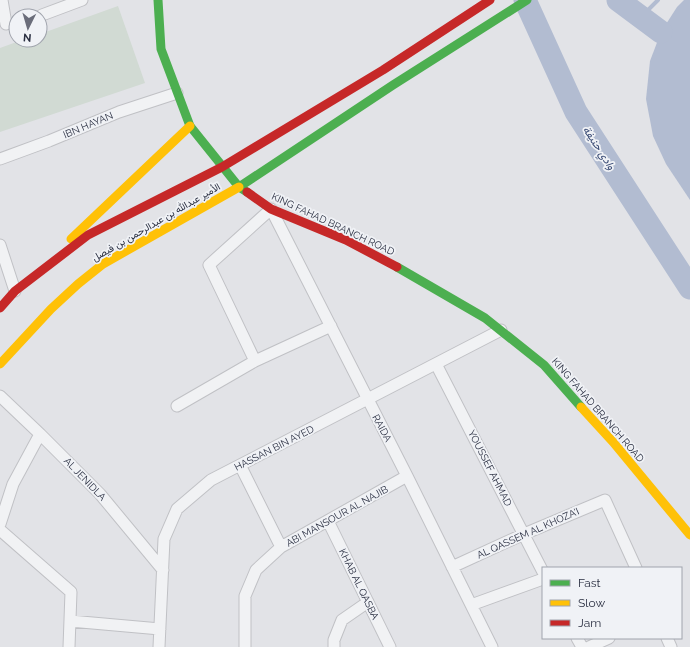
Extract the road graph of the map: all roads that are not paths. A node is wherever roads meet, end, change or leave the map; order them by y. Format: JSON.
{"nodes":[{"id":1,"x":2,"y":0,"type":"edge"},
{"id":2,"x":59,"y":0,"type":"edge"},
{"id":3,"x":82,"y":0,"type":"edge"},
{"id":4,"x":158,"y":0,"type":"edge"},
{"id":5,"x":490,"y":0,"type":"edge"},
{"id":6,"x":527,"y":0,"type":"edge"},
{"id":7,"x":48,"y":8,"type":"edge"},
{"id":8,"x":48,"y":12,"type":"edge"},
{"id":9,"x":7,"y":24,"type":"edge"},
{"id":10,"x":178,"y":93,"type":"junction"},
{"id":11,"x":190,"y":126,"type":"junction"},
{"id":12,"x":0,"y":159,"type":"edge"},
{"id":13,"x":222,"y":168,"type":"junction"},
{"id":14,"x":239,"y":187,"type":"junction"},
{"id":15,"x":271,"y":209,"type":"junction"},
{"id":16,"x":0,"y":245,"type":"edge"},
{"id":17,"x":15,"y":291,"type":"junction"},
{"id":18,"x":0,"y":308,"type":"edge"},
{"id":19,"x":330,"y":326,"type":"junction"},
{"id":20,"x":500,"y":330,"type":"junction"},
{"id":21,"x":255,"y":361,"type":"junction"},
{"id":22,"x":0,"y":364,"type":"edge"},
{"id":23,"x":436,"y":364,"type":"junction"},
{"id":24,"x":0,"y":396,"type":"edge"},
{"id":25,"x":367,"y":399,"type":"junction"},
{"id":26,"x":178,"y":406,"type":"dead end"},
{"id":27,"x":40,"y":434,"type":"junction"},
{"id":28,"x":240,"y":465,"type":"junction"},
{"id":29,"x":408,"y":476,"type":"junction"},
{"id":30,"x":328,"y":521,"type":"junction"},
{"id":31,"x":0,"y":524,"type":"edge"},
{"id":32,"x":0,"y":530,"type":"edge"},
{"id":33,"x":524,"y":534,"type":"junction"},
{"id":34,"x":690,"y":535,"type":"edge"},
{"id":35,"x":281,"y":547,"type":"junction"},
{"id":36,"x":452,"y":567,"type":"junction"},
{"id":37,"x":636,"y":567,"type":"edge"},
{"id":38,"x":163,"y":570,"type":"junction"},
{"id":39,"x":542,"y":570,"type":"edge"},
{"id":40,"x":542,"y":579,"type":"edge"},
{"id":41,"x":368,"y":602,"type":"junction"},
{"id":42,"x":471,"y":605,"type":"junction"},
{"id":43,"x":70,"y":621,"type":"junction"},
{"id":44,"x":160,"y":629,"type":"junction"},
{"id":45,"x":607,"y":639,"type":"edge"},
{"id":46,"x":69,"y":647,"type":"edge"},
{"id":47,"x":160,"y":647,"type":"edge"},
{"id":48,"x":245,"y":647,"type":"edge"},
{"id":49,"x":334,"y":647,"type":"edge"},
{"id":50,"x":390,"y":647,"type":"edge"},
{"id":51,"x":492,"y":647,"type":"edge"},
{"id":52,"x":589,"y":647,"type":"edge"}],
"edges":[{"from":1,"to":9,"type":"street"},
{"from":2,"to":7,"type":"street"},
{"from":3,"to":8,"type":"street"},
{"from":4,"to":10,"type":"main road","name":"KING FAHAD BRANCH ROAD"},
{"from":5,"to":13,"type":"main road","name":"الأمير عبدالله بن عبدالرحمن بن فيصل"},
{"from":6,"to":14,"type":"main road","name":"الأمير عبدالله بن عبدالرحمن بن فيصل"},
{"from":10,"to":11,"type":"main road","name":"KING FAHAD BRANCH ROAD"},
{"from":10,"to":12,"type":"street","name":"IBN HAYAN"},
{"from":11,"to":13,"type":"main road","name":"KING FAHAD BRANCH ROAD"},
{"from":11,"to":17,"type":"main road"},
{"from":13,"to":14,"type":"main road","name":"KING FAHAD BRANCH ROAD"},
{"from":13,"to":17,"type":"main road","name":"الأمير عبدالله بن عبدالرحمن بن فيصل"},
{"from":14,"to":15,"type":"main road","name":"KING FAHAD BRANCH ROAD"},
{"from":14,"to":22,"type":"main road","name":"الأمير عبدالله بن عبدالرحمن بن فيصل"},
{"from":15,"to":19,"type":"street","name":"RAIDA"},
{"from":15,"to":20,"type":"main road","name":"KING FAHAD BRANCH ROAD"},
{"from":15,"to":21,"type":"street"},
{"from":16,"to":17,"type":"street"},
{"from":17,"to":18,"type":"main road","name":"الأمير عبدالله بن عبدالرحمن بن فيصل"},
{"from":19,"to":21,"type":"street"},
{"from":19,"to":25,"type":"street","name":"RAIDA"},
{"from":20,"to":23,"type":"street","name":"HASSAN BIN AYED"},
{"from":20,"to":34,"type":"main road","name":"KING FAHAD BRANCH ROAD"},
{"from":21,"to":26,"type":"street"},
{"from":23,"to":25,"type":"street","name":"HASSAN BIN AYED"},
{"from":23,"to":33,"type":"street","name":"YOUSSEF AHMAD"},
{"from":24,"to":27,"type":"street","name":"AL JENIDLA"},
{"from":25,"to":28,"type":"street","name":"HASSAN BIN AYED"},
{"from":25,"to":29,"type":"street","name":"RAIDA"},
{"from":27,"to":31,"type":"street"},
{"from":27,"to":38,"type":"street","name":"AL JENIDLA"},
{"from":28,"to":35,"type":"street"},
{"from":28,"to":38,"type":"street","name":"HASSAN BIN AYED"},
{"from":29,"to":30,"type":"street","name":"ABI MANSOUR AL NAJIB"},
{"from":29,"to":36,"type":"street","name":"RAIDA"},
{"from":30,"to":35,"type":"street","name":"ABI MANSOUR AL NAJIB"},
{"from":30,"to":41,"type":"street","name":"KHAB AL QASBA"},
{"from":32,"to":43,"type":"street"},
{"from":33,"to":36,"type":"street","name":"AL QASSEM AL KHOZA'I"},
{"from":33,"to":37,"type":"street","name":"AL QASSEM AL KHOZA'I"},
{"from":33,"to":39,"type":"street","name":"YOUSSEF AHMAD"},
{"from":35,"to":48,"type":"street","name":"ABI MANSOUR AL NAJIB"},
{"from":36,"to":42,"type":"street","name":"RAIDA"},
{"from":38,"to":44,"type":"street","name":"HASSAN BIN AYED"},
{"from":40,"to":42,"type":"street"},
{"from":41,"to":49,"type":"street"},
{"from":41,"to":50,"type":"street","name":"KHAB AL QASBA"},
{"from":42,"to":51,"type":"street","name":"RAIDA"},
{"from":43,"to":44,"type":"street"},
{"from":43,"to":46,"type":"street"},
{"from":44,"to":47,"type":"street","name":"HASSAN BIN AYED"},
{"from":45,"to":52,"type":"street"}]}
